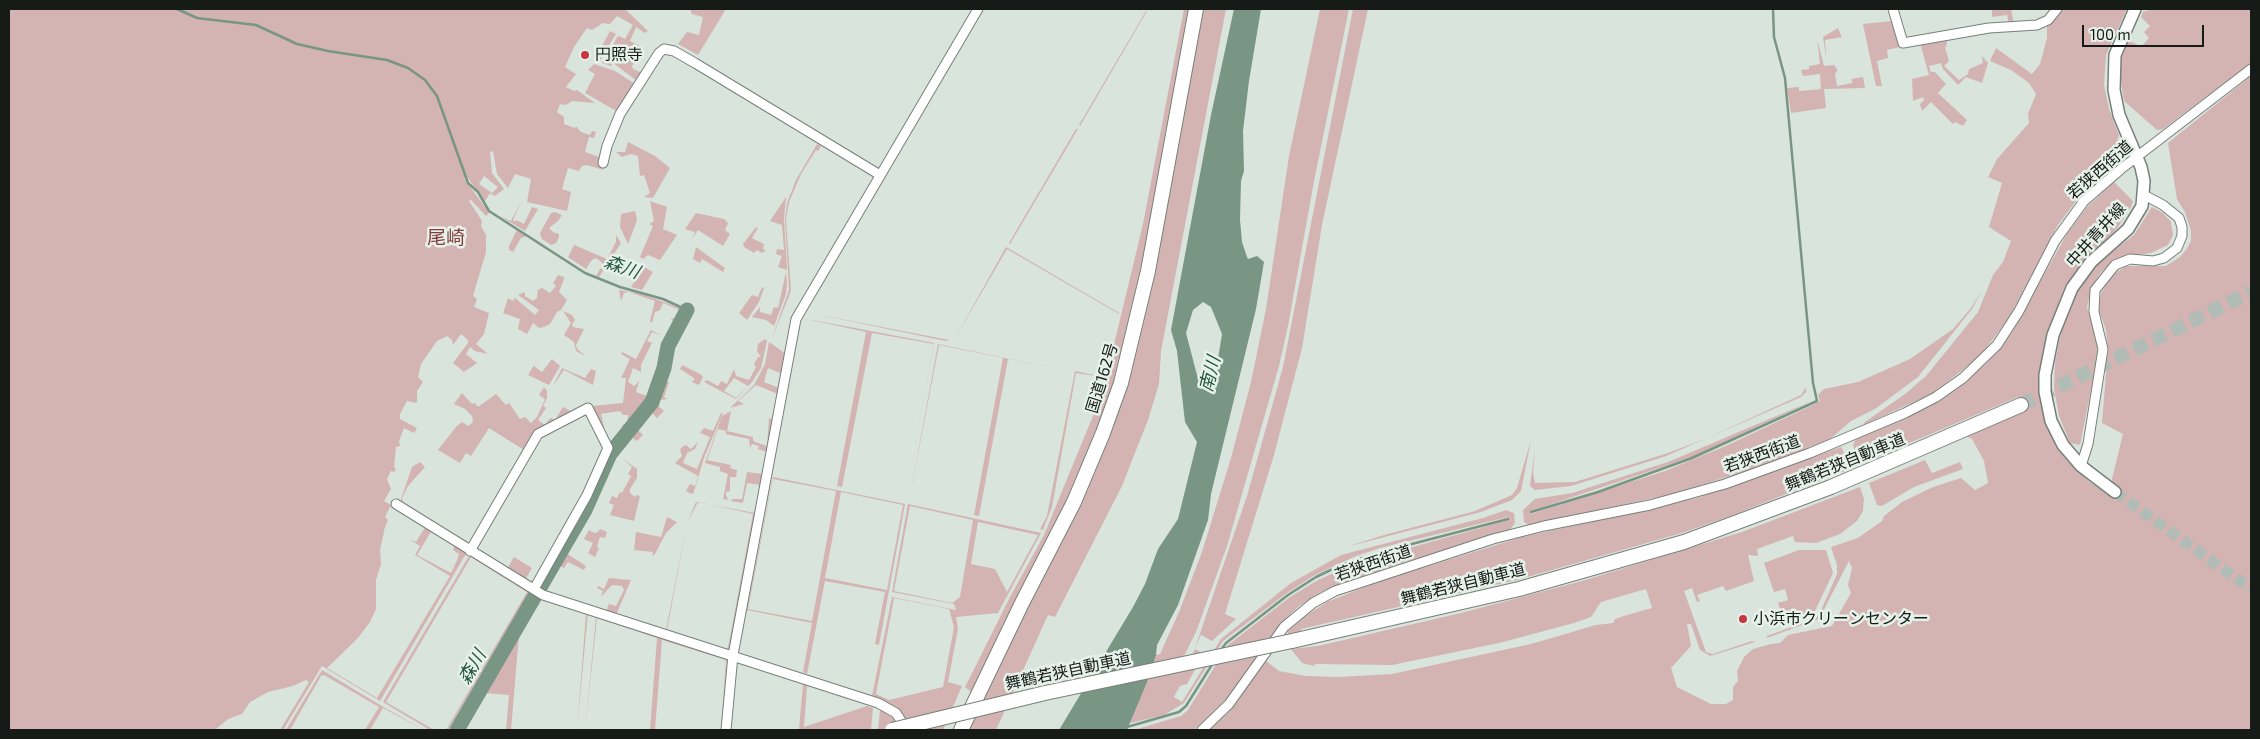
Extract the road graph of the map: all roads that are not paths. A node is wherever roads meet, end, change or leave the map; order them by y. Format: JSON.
{"nodes":[{"id":1,"x":978,"y":9,"type":"edge"},
{"id":2,"x":1196,"y":9,"type":"edge"},
{"id":3,"x":1893,"y":9,"type":"edge"},
{"id":4,"x":2057,"y":9,"type":"edge"},
{"id":5,"x":2135,"y":9,"type":"edge"},
{"id":6,"x":2251,"y":69,"type":"edge"},
{"id":7,"x":2136,"y":157,"type":"junction"},
{"id":8,"x":603,"y":163,"type":"dead end"},
{"id":9,"x":880,"y":175,"type":"junction"},
{"id":10,"x":2144,"y":195,"type":"junction"},
{"id":11,"x":2021,"y":405,"type":"tunnel mouth"},
{"id":12,"x":2081,"y":466,"type":"junction"},
{"id":13,"x":2115,"y":492,"type":"tunnel mouth"},
{"id":14,"x":396,"y":504,"type":"dead end"},
{"id":15,"x":470,"y":551,"type":"junction"},
{"id":16,"x":536,"y":591,"type":"junction"},
{"id":17,"x":733,"y":656,"type":"junction"},
{"id":18,"x":961,"y":727,"type":"edge"},
{"id":19,"x":726,"y":730,"type":"edge"},
{"id":20,"x":892,"y":730,"type":"edge"},
{"id":21,"x":907,"y":730,"type":"edge"},
{"id":22,"x":1202,"y":730,"type":"edge"}],
"edges":[{"from":1,"to":9,"type":"street"},
{"from":2,"to":18,"type":"highway","name":"国道162号"},
{"from":3,"to":4,"type":"street"},
{"from":5,"to":7,"type":"main road","name":"中井青井線"},
{"from":6,"to":7,"type":"street","name":"若狭西街道"},
{"from":7,"to":10,"type":"main road","name":"中井青井線"},
{"from":7,"to":22,"type":"street","name":"若狭西街道"},
{"from":8,"to":9,"type":"street"},
{"from":9,"to":17,"type":"street"},
{"from":10,"to":12,"type":"main road","name":"中井青井線"},
{"from":10,"to":12,"type":"street"},
{"from":11,"to":20,"type":"highway","name":"舞鶴若狭自動車道","bridge":true},
{"from":12,"to":13,"type":"main road","name":"中井青井線"},
{"from":14,"to":15,"type":"street"},
{"from":15,"to":16,"type":"street"},
{"from":15,"to":16,"type":"street"},
{"from":16,"to":17,"type":"street"},
{"from":17,"to":19,"type":"street"},
{"from":17,"to":21,"type":"street"}]}
